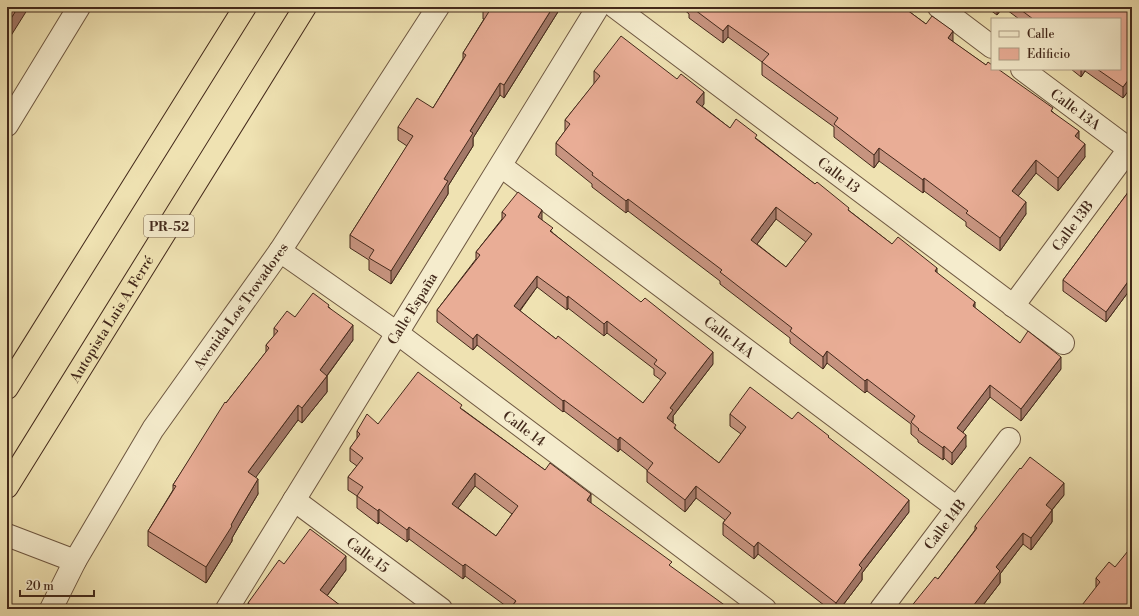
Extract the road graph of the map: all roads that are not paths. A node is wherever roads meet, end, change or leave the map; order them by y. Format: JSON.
{"nodes":[{"id":1,"x":79,"y":7,"type":"edge"},
{"id":2,"x":245,"y":7,"type":"edge"},
{"id":3,"x":305,"y":7,"type":"edge"},
{"id":4,"x":438,"y":7,"type":"edge"},
{"id":5,"x":598,"y":7,"type":"edge"},
{"id":6,"x":615,"y":7,"type":"edge"},
{"id":7,"x":939,"y":7,"type":"edge"},
{"id":8,"x":991,"y":45,"type":"edge"},
{"id":9,"x":1023,"y":70,"type":"edge"},
{"id":10,"x":7,"y":125,"type":"edge"},
{"id":11,"x":1131,"y":147,"type":"edge"},
{"id":12,"x":501,"y":166,"type":"junction"},
{"id":13,"x":280,"y":251,"type":"junction"},
{"id":14,"x":1013,"y":306,"type":"junction"},
{"id":15,"x":398,"y":334,"type":"junction"},
{"id":16,"x":1063,"y":343,"type":"dead end"},
{"id":17,"x":7,"y":388,"type":"edge"},
{"id":18,"x":1009,"y":439,"type":"dead end"},
{"id":19,"x":7,"y":487,"type":"edge"},
{"id":20,"x":294,"y":500,"type":"junction"},
{"id":21,"x":957,"y":508,"type":"junction"},
{"id":22,"x":7,"y":535,"type":"edge"},
{"id":23,"x":75,"y":562,"type":"junction"},
{"id":24,"x":51,"y":609,"type":"edge"},
{"id":25,"x":226,"y":609,"type":"edge"},
{"id":26,"x":441,"y":609,"type":"edge"},
{"id":27,"x":765,"y":609,"type":"edge"},
{"id":28,"x":881,"y":609,"type":"edge"}],
"edges":[{"from":1,"to":10,"type":"street"},
{"from":2,"to":17,"type":"highway"},
{"from":3,"to":19,"type":"highway","name":"Autopista Luis A. Ferré","number":"PR-52"},
{"from":4,"to":13,"type":"street","name":"Avenida Los Trovadores"},
{"from":5,"to":12,"type":"street","name":"Calle España"},
{"from":6,"to":14,"type":"street","name":"Calle 13"},
{"from":7,"to":8,"type":"street"},
{"from":9,"to":11,"type":"street","name":"Calle 13A"},
{"from":11,"to":14,"type":"street","name":"Calle 13B"},
{"from":12,"to":15,"type":"street","name":"Calle España"},
{"from":12,"to":21,"type":"street","name":"Calle 14A"},
{"from":13,"to":15,"type":"street","name":"Calle 14"},
{"from":13,"to":23,"type":"street","name":"Avenida Los Trovadores"},
{"from":14,"to":16,"type":"street","name":"Calle 13"},
{"from":15,"to":20,"type":"street","name":"Calle España"},
{"from":15,"to":27,"type":"street","name":"Calle 14"},
{"from":18,"to":21,"type":"street","name":"Calle 14B"},
{"from":20,"to":25,"type":"street","name":"Calle España"},
{"from":20,"to":26,"type":"street","name":"Calle 15"},
{"from":21,"to":28,"type":"street","name":"Calle 14B"},
{"from":22,"to":23,"type":"street"},
{"from":23,"to":24,"type":"street","name":"Avenida Los Trovadores"}]}
